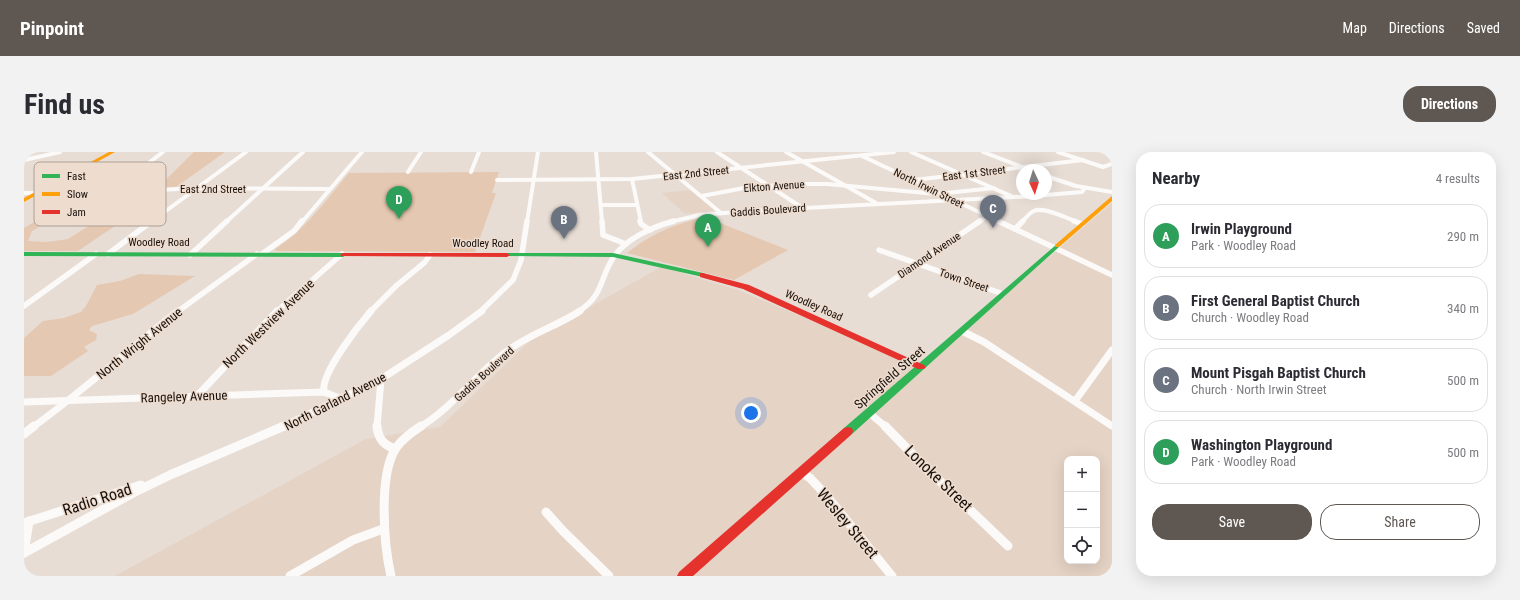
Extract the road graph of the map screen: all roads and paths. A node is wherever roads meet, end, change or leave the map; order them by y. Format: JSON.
{"nodes":[{"id":1,"x":60,"y":152,"type":"edge"},
{"id":2,"x":113,"y":152,"type":"edge"},
{"id":3,"x":163,"y":152,"type":"edge"},
{"id":4,"x":246,"y":152,"type":"edge"},
{"id":5,"x":303,"y":152,"type":"edge"},
{"id":6,"x":362,"y":152,"type":"edge"},
{"id":7,"x":421,"y":152,"type":"edge"},
{"id":8,"x":479,"y":152,"type":"edge"},
{"id":9,"x":538,"y":152,"type":"edge"},
{"id":10,"x":596,"y":152,"type":"edge"},
{"id":11,"x":648,"y":152,"type":"edge"},
{"id":12,"x":717,"y":152,"type":"edge"},
{"id":13,"x":786,"y":152,"type":"edge"},
{"id":14,"x":855,"y":152,"type":"edge"},
{"id":15,"x":894,"y":152,"type":"edge"},
{"id":16,"x":910,"y":152,"type":"edge"},
{"id":17,"x":983,"y":152,"type":"edge"},
{"id":18,"x":1058,"y":152,"type":"edge"},
{"id":19,"x":862,"y":155,"type":"junction"},
{"id":20,"x":24,"y":160,"type":"edge"},
{"id":21,"x":1083,"y":160,"type":"junction"},
{"id":22,"x":94,"y":162,"type":"edge"},
{"id":23,"x":150,"y":162,"type":"edge"},
{"id":24,"x":803,"y":162,"type":"junction"},
{"id":25,"x":1016,"y":164,"type":"edge"},
{"id":26,"x":1049,"y":164,"type":"edge"},
{"id":27,"x":1112,"y":164,"type":"edge"},
{"id":28,"x":741,"y":168,"type":"junction"},
{"id":29,"x":1016,"y":168,"type":"edge"},
{"id":30,"x":408,"y":172,"type":"dead end"},
{"id":31,"x":471,"y":172,"type":"dead end"},
{"id":32,"x":676,"y":175,"type":"junction"},
{"id":33,"x":962,"y":175,"type":"junction"},
{"id":34,"x":1052,"y":178,"type":"edge"},
{"id":35,"x":599,"y":179,"type":"junction"},
{"id":36,"x":632,"y":179,"type":"junction"},
{"id":37,"x":497,"y":180,"type":"dead end"},
{"id":38,"x":534,"y":180,"type":"junction"},
{"id":39,"x":913,"y":180,"type":"junction"},
{"id":40,"x":767,"y":185,"type":"junction"},
{"id":41,"x":848,"y":186,"type":"junction"},
{"id":42,"x":197,"y":188,"type":"junction"},
{"id":43,"x":262,"y":188,"type":"junction"},
{"id":44,"x":994,"y":188,"type":"junction"},
{"id":45,"x":1086,"y":188,"type":"junction"},
{"id":46,"x":330,"y":189,"type":"junction"},
{"id":47,"x":166,"y":190,"type":"edge"},
{"id":48,"x":1112,"y":192,"type":"edge"},
{"id":49,"x":941,"y":193,"type":"junction"},
{"id":50,"x":34,"y":195,"type":"edge"},
{"id":51,"x":702,"y":196,"type":"junction"},
{"id":52,"x":1013,"y":196,"type":"junction"},
{"id":53,"x":1112,"y":198,"type":"edge"},
{"id":54,"x":24,"y":200,"type":"edge"},
{"id":55,"x":957,"y":201,"type":"junction"},
{"id":56,"x":876,"y":203,"type":"junction"},
{"id":57,"x":601,"y":205,"type":"junction"},
{"id":58,"x":637,"y":205,"type":"junction"},
{"id":59,"x":801,"y":208,"type":"junction"},
{"id":60,"x":166,"y":211,"type":"edge"},
{"id":61,"x":721,"y":213,"type":"junction"},
{"id":62,"x":988,"y":216,"type":"junction"},
{"id":63,"x":1082,"y":224,"type":"junction"},
{"id":64,"x":146,"y":226,"type":"edge"},
{"id":65,"x":1015,"y":229,"type":"junction"},
{"id":66,"x":650,"y":230,"type":"junction"},
{"id":67,"x":626,"y":244,"type":"junction"},
{"id":68,"x":1055,"y":248,"type":"junction"},
{"id":69,"x":879,"y":250,"type":"dead end"},
{"id":70,"x":24,"y":254,"type":"edge"},
{"id":71,"x":96,"y":254,"type":"junction"},
{"id":72,"x":108,"y":254,"type":"junction"},
{"id":73,"x":190,"y":254,"type":"junction"},
{"id":74,"x":259,"y":254,"type":"junction"},
{"id":75,"x":342,"y":254,"type":"junction"},
{"id":76,"x":522,"y":254,"type":"junction"},
{"id":77,"x":430,"y":255,"type":"junction"},
{"id":78,"x":613,"y":255,"type":"junction"},
{"id":79,"x":917,"y":263,"type":"junction"},
{"id":80,"x":1112,"y":275,"type":"edge"},
{"id":81,"x":1003,"y":294,"type":"junction"},
{"id":82,"x":871,"y":295,"type":"dead end"},
{"id":83,"x":24,"y":306,"type":"edge"},
{"id":84,"x":962,"y":331,"type":"junction"},
{"id":85,"x":1112,"y":350,"type":"edge"},
{"id":86,"x":921,"y":367,"type":"junction"},
{"id":87,"x":381,"y":379,"type":"junction"},
{"id":88,"x":324,"y":392,"type":"junction"},
{"id":89,"x":197,"y":396,"type":"junction"},
{"id":90,"x":342,"y":399,"type":"junction"},
{"id":91,"x":71,"y":400,"type":"junction"},
{"id":92,"x":24,"y":402,"type":"edge"},
{"id":93,"x":1075,"y":402,"type":"junction"},
{"id":94,"x":868,"y":412,"type":"junction"},
{"id":95,"x":1112,"y":426,"type":"edge"},
{"id":96,"x":24,"y":434,"type":"edge"},
{"id":97,"x":395,"y":449,"type":"junction"},
{"id":98,"x":801,"y":472,"type":"junction"},
{"id":99,"x":170,"y":475,"type":"junction"},
{"id":100,"x":546,"y":512,"type":"dead end"},
{"id":101,"x":27,"y":522,"type":"edge"},
{"id":102,"x":383,"y":529,"type":"junction"},
{"id":103,"x":1008,"y":546,"type":"dead end"},
{"id":104,"x":24,"y":553,"type":"edge"},
{"id":105,"x":290,"y":576,"type":"edge"},
{"id":106,"x":391,"y":576,"type":"edge"},
{"id":107,"x":609,"y":576,"type":"edge"},
{"id":108,"x":684,"y":576,"type":"edge"},
{"id":109,"x":892,"y":576,"type":"edge"}],
"edges":[{"from":1,"to":20,"type":"street"},
{"from":2,"to":22,"type":"main road"},
{"from":3,"to":23,"type":"street"},
{"from":4,"to":42,"type":"street"},
{"from":5,"to":43,"type":"street"},
{"from":6,"to":46,"type":"street","name":"North Wright Avenue"},
{"from":7,"to":30,"type":"street"},
{"from":8,"to":31,"type":"street"},
{"from":9,"to":38,"type":"street","name":"North Garland Avenue"},
{"from":10,"to":35,"type":"street"},
{"from":11,"to":32,"type":"street"},
{"from":12,"to":28,"type":"street"},
{"from":13,"to":24,"type":"street"},
{"from":14,"to":19,"type":"street","name":"North Irwin Street"},
{"from":15,"to":19,"type":"street","name":"East 2nd Street"},
{"from":16,"to":33,"type":"street"},
{"from":17,"to":25,"type":"street"},
{"from":18,"to":21,"type":"street"},
{"from":19,"to":24,"type":"street","name":"East 2nd Street"},
{"from":19,"to":39,"type":"street","name":"North Irwin Street"},
{"from":21,"to":26,"type":"street","name":"East 1st Street"},
{"from":21,"to":27,"type":"street"},
{"from":24,"to":28,"type":"street","name":"East 2nd Street"},
{"from":24,"to":41,"type":"street"},
{"from":28,"to":32,"type":"street","name":"East 2nd Street"},
{"from":28,"to":40,"type":"street"},
{"from":29,"to":33,"type":"street","name":"East 1st Street"},
{"from":32,"to":36,"type":"street","name":"East 2nd Street"},
{"from":32,"to":51,"type":"street"},
{"from":33,"to":39,"type":"street","name":"East 1st Street"},
{"from":33,"to":44,"type":"street"},
{"from":34,"to":45,"type":"street"},
{"from":35,"to":36,"type":"street","name":"East 2nd Street"},
{"from":35,"to":38,"type":"street","name":"East 2nd Street"},
{"from":35,"to":57,"type":"street"},
{"from":36,"to":58,"type":"street"},
{"from":37,"to":38,"type":"street","name":"East 2nd Street"},
{"from":38,"to":76,"type":"street","name":"North Garland Avenue"},
{"from":39,"to":49,"type":"street","name":"North Irwin Street"},
{"from":40,"to":41,"type":"street","name":"Elkton Avenue"},
{"from":40,"to":51,"type":"street","name":"Elkton Avenue"},
{"from":40,"to":59,"type":"street"},
{"from":41,"to":49,"type":"street"},
{"from":41,"to":56,"type":"street"},
{"from":42,"to":43,"type":"street","name":"East 2nd Street"},
{"from":42,"to":47,"type":"street","name":"East 2nd Street"},
{"from":42,"to":60,"type":"street"},
{"from":43,"to":46,"type":"street","name":"East 2nd Street"},
{"from":43,"to":73,"type":"street"},
{"from":44,"to":49,"type":"street"},
{"from":44,"to":52,"type":"street"},
{"from":45,"to":48,"type":"street"},
{"from":45,"to":52,"type":"street","name":"Gaddis Boulevard"},
{"from":46,"to":74,"type":"street","name":"North Wright Avenue"},
{"from":49,"to":55,"type":"street","name":"North Irwin Street"},
{"from":50,"to":54,"type":"main road"},
{"from":51,"to":61,"type":"street"},
{"from":52,"to":55,"type":"street","name":"Gaddis Boulevard"},
{"from":53,"to":63,"type":"main road","name":"Springfield Street"},
{"from":55,"to":56,"type":"street","name":"Gaddis Boulevard"},
{"from":55,"to":62,"type":"street","name":"North Irwin Street"},
{"from":56,"to":59,"type":"street","name":"Gaddis Boulevard"},
{"from":57,"to":58,"type":"street"},
{"from":57,"to":67,"type":"street"},
{"from":58,"to":66,"type":"street"},
{"from":59,"to":61,"type":"street","name":"Gaddis Boulevard"},
{"from":61,"to":66,"type":"street","name":"Gaddis Boulevard"},
{"from":62,"to":65,"type":"street","name":"North Irwin Street"},
{"from":62,"to":79,"type":"street","name":"Diamond Avenue"},
{"from":63,"to":65,"type":"street"},
{"from":63,"to":68,"type":"main road","name":"Springfield Street"},
{"from":64,"to":72,"type":"street"},
{"from":65,"to":68,"type":"street","name":"North Irwin Street"},
{"from":66,"to":67,"type":"street","name":"Gaddis Boulevard"},
{"from":67,"to":78,"type":"street","name":"Gaddis Boulevard"},
{"from":68,"to":80,"type":"street","name":"North Irwin Street"},
{"from":68,"to":81,"type":"main road","name":"Springfield Street"},
{"from":69,"to":79,"type":"street","name":"Town Street"},
{"from":70,"to":71,"type":"main road","name":"Woodley Road"},
{"from":71,"to":72,"type":"main road","name":"Woodley Road"},
{"from":71,"to":83,"type":"street"},
{"from":72,"to":73,"type":"main road","name":"Woodley Road"},
{"from":73,"to":74,"type":"main road","name":"Woodley Road"},
{"from":74,"to":75,"type":"main road","name":"Woodley Road"},
{"from":74,"to":91,"type":"street","name":"North Wright Avenue"},
{"from":75,"to":77,"type":"main road","name":"Woodley Road"},
{"from":75,"to":89,"type":"street","name":"North Westview Avenue"},
{"from":76,"to":77,"type":"main road","name":"Woodley Road"},
{"from":76,"to":78,"type":"main road","name":"Woodley Road"},
{"from":76,"to":87,"type":"street","name":"North Garland Avenue"},
{"from":77,"to":88,"type":"street"},
{"from":78,"to":86,"type":"main road","name":"Woodley Road"},
{"from":78,"to":97,"type":"street","name":"Gaddis Boulevard"},
{"from":79,"to":81,"type":"street","name":"Town Street"},
{"from":79,"to":82,"type":"street","name":"Diamond Avenue"},
{"from":81,"to":84,"type":"main road","name":"Springfield Street"},
{"from":84,"to":86,"type":"main road","name":"Springfield Street"},
{"from":84,"to":93,"type":"street"},
{"from":85,"to":93,"type":"street"},
{"from":86,"to":94,"type":"main road","name":"Springfield Street"},
{"from":87,"to":90,"type":"street","name":"North Garland Avenue"},
{"from":87,"to":97,"type":"street"},
{"from":88,"to":89,"type":"street","name":"Rangeley Avenue"},
{"from":88,"to":90,"type":"street","name":"Rangeley Avenue"},
{"from":89,"to":91,"type":"street","name":"Rangeley Avenue"},
{"from":90,"to":99,"type":"street","name":"North Garland Avenue"},
{"from":91,"to":92,"type":"street","name":"Rangeley Avenue"},
{"from":91,"to":96,"type":"street","name":"North Wright Avenue"},
{"from":93,"to":95,"type":"street"},
{"from":94,"to":98,"type":"main road","name":"Springfield Street"},
{"from":94,"to":103,"type":"street","name":"Lonoke Street"},
{"from":97,"to":102,"type":"street"},
{"from":98,"to":108,"type":"main road","name":"Springfield Street"},
{"from":98,"to":109,"type":"street","name":"Wesley Street"},
{"from":99,"to":101,"type":"street","name":"Radio Road"},
{"from":99,"to":104,"type":"street","name":"North Garland Avenue"},
{"from":100,"to":107,"type":"street"},
{"from":101,"to":104,"type":"street"},
{"from":102,"to":105,"type":"street"},
{"from":102,"to":106,"type":"street"}]}
